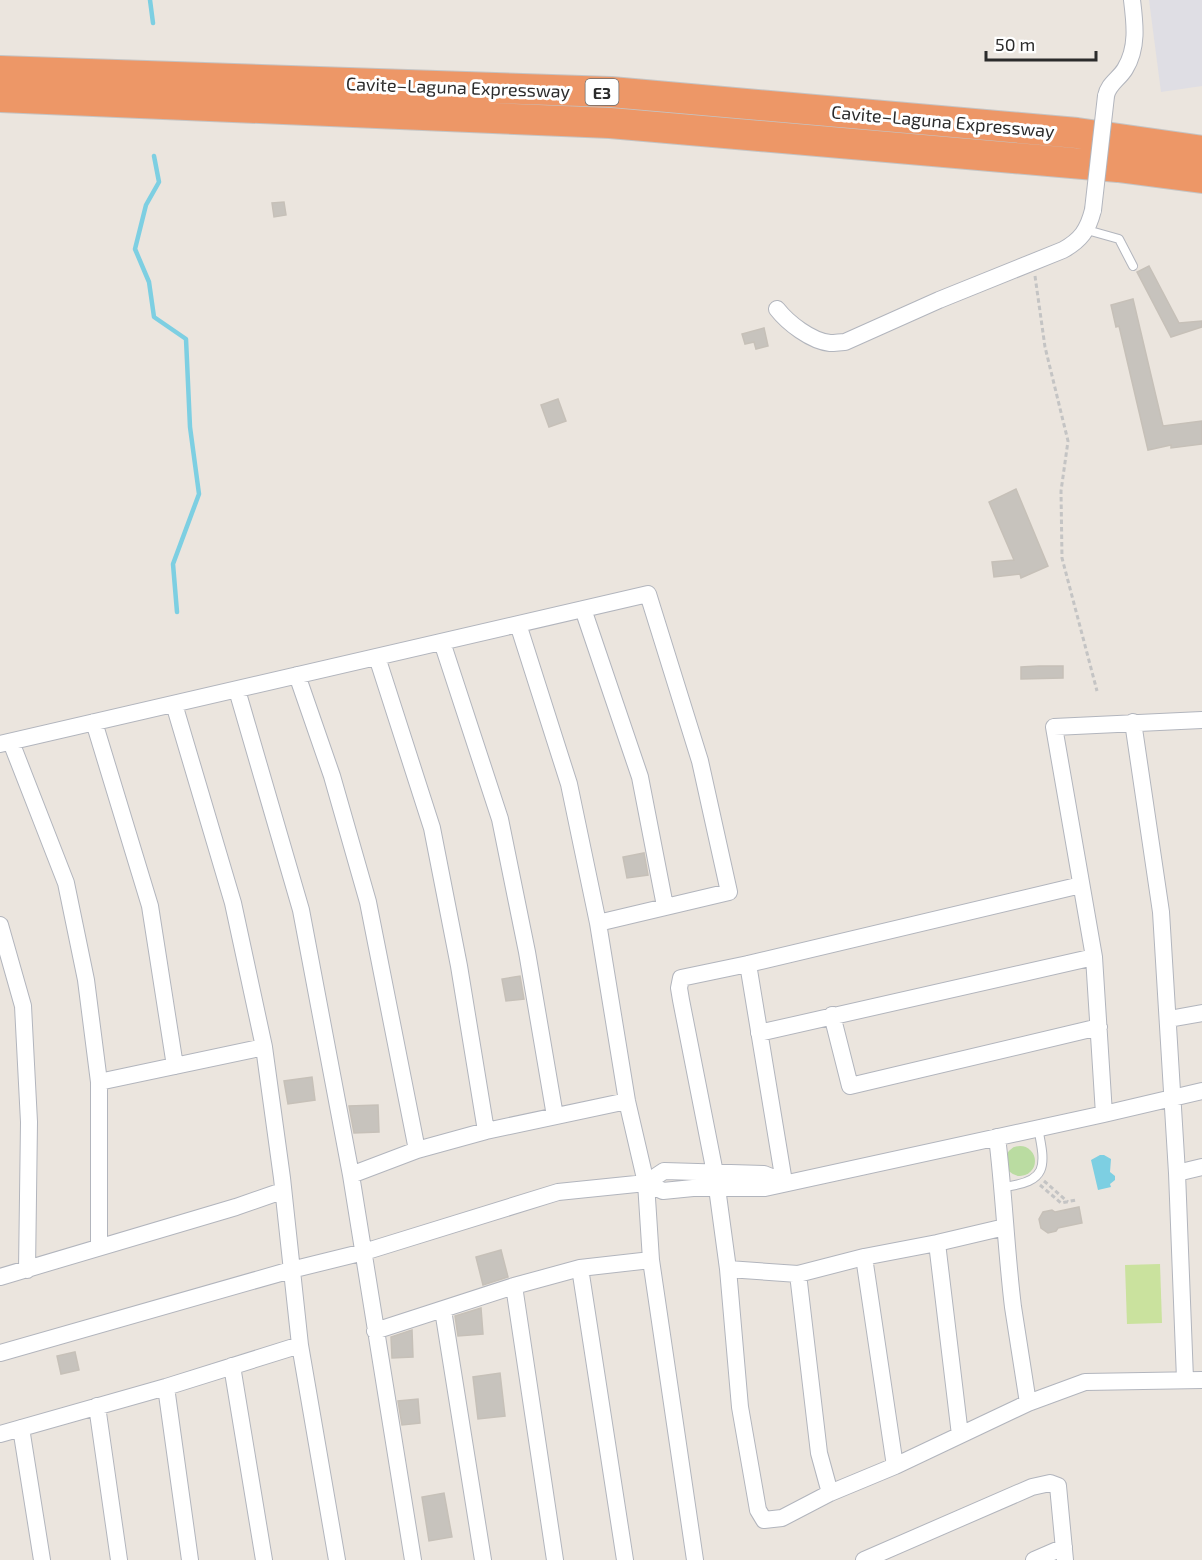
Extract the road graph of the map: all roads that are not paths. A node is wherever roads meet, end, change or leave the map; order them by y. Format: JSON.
{"nodes":[{"id":1,"x":1132,"y":0,"type":"edge"},
{"id":2,"x":0,"y":71,"type":"edge"},
{"id":3,"x":0,"y":97,"type":"edge"},
{"id":4,"x":1202,"y":150,"type":"edge"},
{"id":5,"x":1202,"y":178,"type":"edge"},
{"id":6,"x":1087,"y":230,"type":"junction"},
{"id":7,"x":1133,"y":266,"type":"dead end"},
{"id":8,"x":777,"y":309,"type":"dead end"},
{"id":9,"x":583,"y":609,"type":"junction"},
{"id":10,"x":518,"y":624,"type":"junction"},
{"id":11,"x":442,"y":642,"type":"junction"},
{"id":12,"x":376,"y":657,"type":"junction"},
{"id":13,"x":297,"y":675,"type":"junction"},
{"id":14,"x":237,"y":690,"type":"junction"},
{"id":15,"x":174,"y":704,"type":"junction"},
{"id":16,"x":1202,"y":720,"type":"edge"},
{"id":17,"x":94,"y":722,"type":"junction"},
{"id":18,"x":1133,"y":722,"type":"junction"},
{"id":19,"x":5,"y":743,"type":"edge"},
{"id":20,"x":1081,"y":885,"type":"junction"},
{"id":21,"x":665,"y":906,"type":"junction"},
{"id":22,"x":598,"y":923,"type":"junction"},
{"id":23,"x":0,"y":925,"type":"edge"},
{"id":24,"x":1094,"y":957,"type":"junction"},
{"id":25,"x":748,"y":964,"type":"junction"},
{"id":26,"x":1202,"y":1013,"type":"edge"},
{"id":27,"x":832,"y":1015,"type":"junction"},
{"id":28,"x":1169,"y":1019,"type":"junction"},
{"id":29,"x":1098,"y":1027,"type":"junction"},
{"id":30,"x":759,"y":1033,"type":"junction"},
{"id":31,"x":264,"y":1047,"type":"junction"},
{"id":32,"x":175,"y":1066,"type":"junction"},
{"id":33,"x":99,"y":1082,"type":"junction"},
{"id":34,"x":1202,"y":1091,"type":"edge"},
{"id":35,"x":1173,"y":1098,"type":"junction"},
{"id":36,"x":627,"y":1101,"type":"junction"},
{"id":37,"x":1104,"y":1114,"type":"junction"},
{"id":38,"x":555,"y":1116,"type":"junction"},
{"id":39,"x":1038,"y":1128,"type":"junction"},
{"id":40,"x":486,"y":1131,"type":"junction"},
{"id":41,"x":997,"y":1137,"type":"junction"},
{"id":42,"x":417,"y":1149,"type":"junction"},
{"id":43,"x":1202,"y":1167,"type":"edge"},
{"id":44,"x":1177,"y":1173,"type":"junction"},
{"id":45,"x":351,"y":1175,"type":"junction"},
{"id":46,"x":715,"y":1180,"type":"junction"},
{"id":47,"x":784,"y":1182,"type":"junction"},
{"id":48,"x":646,"y":1183,"type":"junction"},
{"id":49,"x":1004,"y":1187,"type":"junction"},
{"id":50,"x":282,"y":1191,"type":"junction"},
{"id":51,"x":1005,"y":1227,"type":"junction"},
{"id":52,"x":937,"y":1243,"type":"junction"},
{"id":53,"x":99,"y":1246,"type":"junction"},
{"id":54,"x":364,"y":1252,"type":"junction"},
{"id":55,"x":864,"y":1257,"type":"junction"},
{"id":56,"x":651,"y":1260,"type":"junction"},
{"id":57,"x":580,"y":1268,"type":"junction"},
{"id":58,"x":728,"y":1269,"type":"junction"},
{"id":59,"x":27,"y":1270,"type":"junction"},
{"id":60,"x":291,"y":1270,"type":"junction"},
{"id":61,"x":798,"y":1274,"type":"junction"},
{"id":62,"x":0,"y":1277,"type":"edge"},
{"id":63,"x":514,"y":1286,"type":"junction"},
{"id":64,"x":442,"y":1310,"type":"junction"},
{"id":65,"x":375,"y":1330,"type":"junction"},
{"id":66,"x":300,"y":1345,"type":"junction"},
{"id":67,"x":0,"y":1353,"type":"edge"},
{"id":68,"x":232,"y":1366,"type":"junction"},
{"id":69,"x":1193,"y":1379,"type":"edge"},
{"id":70,"x":166,"y":1387,"type":"junction"},
{"id":71,"x":1028,"y":1403,"type":"junction"},
{"id":72,"x":97,"y":1406,"type":"junction"},
{"id":73,"x":21,"y":1428,"type":"junction"},
{"id":74,"x":0,"y":1434,"type":"edge"},
{"id":75,"x":960,"y":1435,"type":"junction"},
{"id":76,"x":895,"y":1466,"type":"junction"},
{"id":77,"x":830,"y":1493,"type":"junction"},
{"id":78,"x":1064,"y":1553,"type":"edge"},
{"id":79,"x":689,"y":1558,"type":"edge"},
{"id":80,"x":42,"y":1560,"type":"edge"},
{"id":81,"x":119,"y":1560,"type":"edge"},
{"id":82,"x":190,"y":1560,"type":"edge"},
{"id":83,"x":264,"y":1560,"type":"edge"},
{"id":84,"x":337,"y":1560,"type":"edge"},
{"id":85,"x":413,"y":1560,"type":"edge"},
{"id":86,"x":483,"y":1560,"type":"edge"},
{"id":87,"x":555,"y":1560,"type":"edge"},
{"id":88,"x":625,"y":1560,"type":"edge"},
{"id":89,"x":864,"y":1560,"type":"edge"},
{"id":90,"x":1034,"y":1560,"type":"edge"}],
"edges":[{"from":1,"to":6,"type":"street","bridge":true},
{"from":2,"to":4,"type":"highway","name":"Cavite–Laguna Expressway","number":"E3"},
{"from":3,"to":5,"type":"highway","name":"Cavite–Laguna Expressway","number":"E3"},
{"from":6,"to":7,"type":"lane"},
{"from":6,"to":8,"type":"street"},
{"from":9,"to":10,"type":"street"},
{"from":9,"to":21,"type":"street"},
{"from":9,"to":21,"type":"street"},
{"from":10,"to":11,"type":"street"},
{"from":10,"to":22,"type":"street"},
{"from":11,"to":12,"type":"street"},
{"from":11,"to":38,"type":"street"},
{"from":12,"to":13,"type":"street"},
{"from":12,"to":40,"type":"street"},
{"from":13,"to":14,"type":"street"},
{"from":13,"to":42,"type":"street"},
{"from":14,"to":15,"type":"street"},
{"from":14,"to":45,"type":"street"},
{"from":15,"to":17,"type":"street"},
{"from":15,"to":31,"type":"street"},
{"from":16,"to":18,"type":"street"},
{"from":17,"to":19,"type":"street"},
{"from":17,"to":32,"type":"street"},
{"from":18,"to":20,"type":"street"},
{"from":18,"to":28,"type":"street"},
{"from":19,"to":33,"type":"street"},
{"from":20,"to":24,"type":"street"},
{"from":20,"to":25,"type":"street"},
{"from":21,"to":22,"type":"street"},
{"from":22,"to":36,"type":"street"},
{"from":23,"to":59,"type":"street"},
{"from":24,"to":27,"type":"street"},
{"from":24,"to":29,"type":"street"},
{"from":25,"to":30,"type":"street"},
{"from":25,"to":46,"type":"street"},
{"from":26,"to":28,"type":"street"},
{"from":27,"to":29,"type":"street"},
{"from":27,"to":30,"type":"street"},
{"from":28,"to":35,"type":"street"},
{"from":29,"to":37,"type":"street"},
{"from":30,"to":47,"type":"street"},
{"from":31,"to":32,"type":"street"},
{"from":31,"to":50,"type":"street"},
{"from":32,"to":33,"type":"street"},
{"from":33,"to":53,"type":"street"},
{"from":34,"to":35,"type":"street"},
{"from":35,"to":37,"type":"street"},
{"from":35,"to":44,"type":"street"},
{"from":36,"to":38,"type":"street"},
{"from":36,"to":48,"type":"street"},
{"from":37,"to":39,"type":"street"},
{"from":38,"to":40,"type":"street"},
{"from":39,"to":41,"type":"street"},
{"from":39,"to":49,"type":"lane"},
{"from":40,"to":42,"type":"street"},
{"from":41,"to":47,"type":"street"},
{"from":41,"to":49,"type":"street"},
{"from":42,"to":45,"type":"street"},
{"from":43,"to":44,"type":"street"},
{"from":44,"to":69,"type":"street"},
{"from":45,"to":54,"type":"street"},
{"from":46,"to":47,"type":"street"},
{"from":46,"to":48,"type":"street"},
{"from":46,"to":58,"type":"street"},
{"from":48,"to":54,"type":"street"},
{"from":48,"to":56,"type":"street"},
{"from":49,"to":51,"type":"street"},
{"from":50,"to":53,"type":"street"},
{"from":50,"to":60,"type":"street"},
{"from":51,"to":52,"type":"street"},
{"from":51,"to":71,"type":"street"},
{"from":52,"to":55,"type":"street"},
{"from":52,"to":75,"type":"street"},
{"from":53,"to":59,"type":"street"},
{"from":54,"to":60,"type":"street"},
{"from":54,"to":65,"type":"street"},
{"from":55,"to":61,"type":"street"},
{"from":55,"to":76,"type":"street"},
{"from":56,"to":57,"type":"street"},
{"from":56,"to":79,"type":"street"},
{"from":57,"to":63,"type":"street"},
{"from":57,"to":88,"type":"street"},
{"from":58,"to":61,"type":"street"},
{"from":58,"to":77,"type":"street"},
{"from":59,"to":62,"type":"street"},
{"from":60,"to":66,"type":"street"},
{"from":60,"to":67,"type":"street"},
{"from":61,"to":77,"type":"street"},
{"from":63,"to":64,"type":"street"},
{"from":63,"to":87,"type":"street"},
{"from":64,"to":65,"type":"street"},
{"from":64,"to":86,"type":"street"},
{"from":65,"to":85,"type":"street"},
{"from":66,"to":68,"type":"street"},
{"from":66,"to":84,"type":"street"},
{"from":68,"to":70,"type":"street"},
{"from":68,"to":83,"type":"street"},
{"from":69,"to":71,"type":"street"},
{"from":70,"to":72,"type":"street"},
{"from":70,"to":82,"type":"street"},
{"from":71,"to":75,"type":"street"},
{"from":72,"to":73,"type":"street"},
{"from":72,"to":81,"type":"street"},
{"from":73,"to":74,"type":"street"},
{"from":73,"to":80,"type":"street"},
{"from":75,"to":76,"type":"street"},
{"from":76,"to":77,"type":"street"},
{"from":78,"to":89,"type":"street"},
{"from":78,"to":90,"type":"street"}]}
